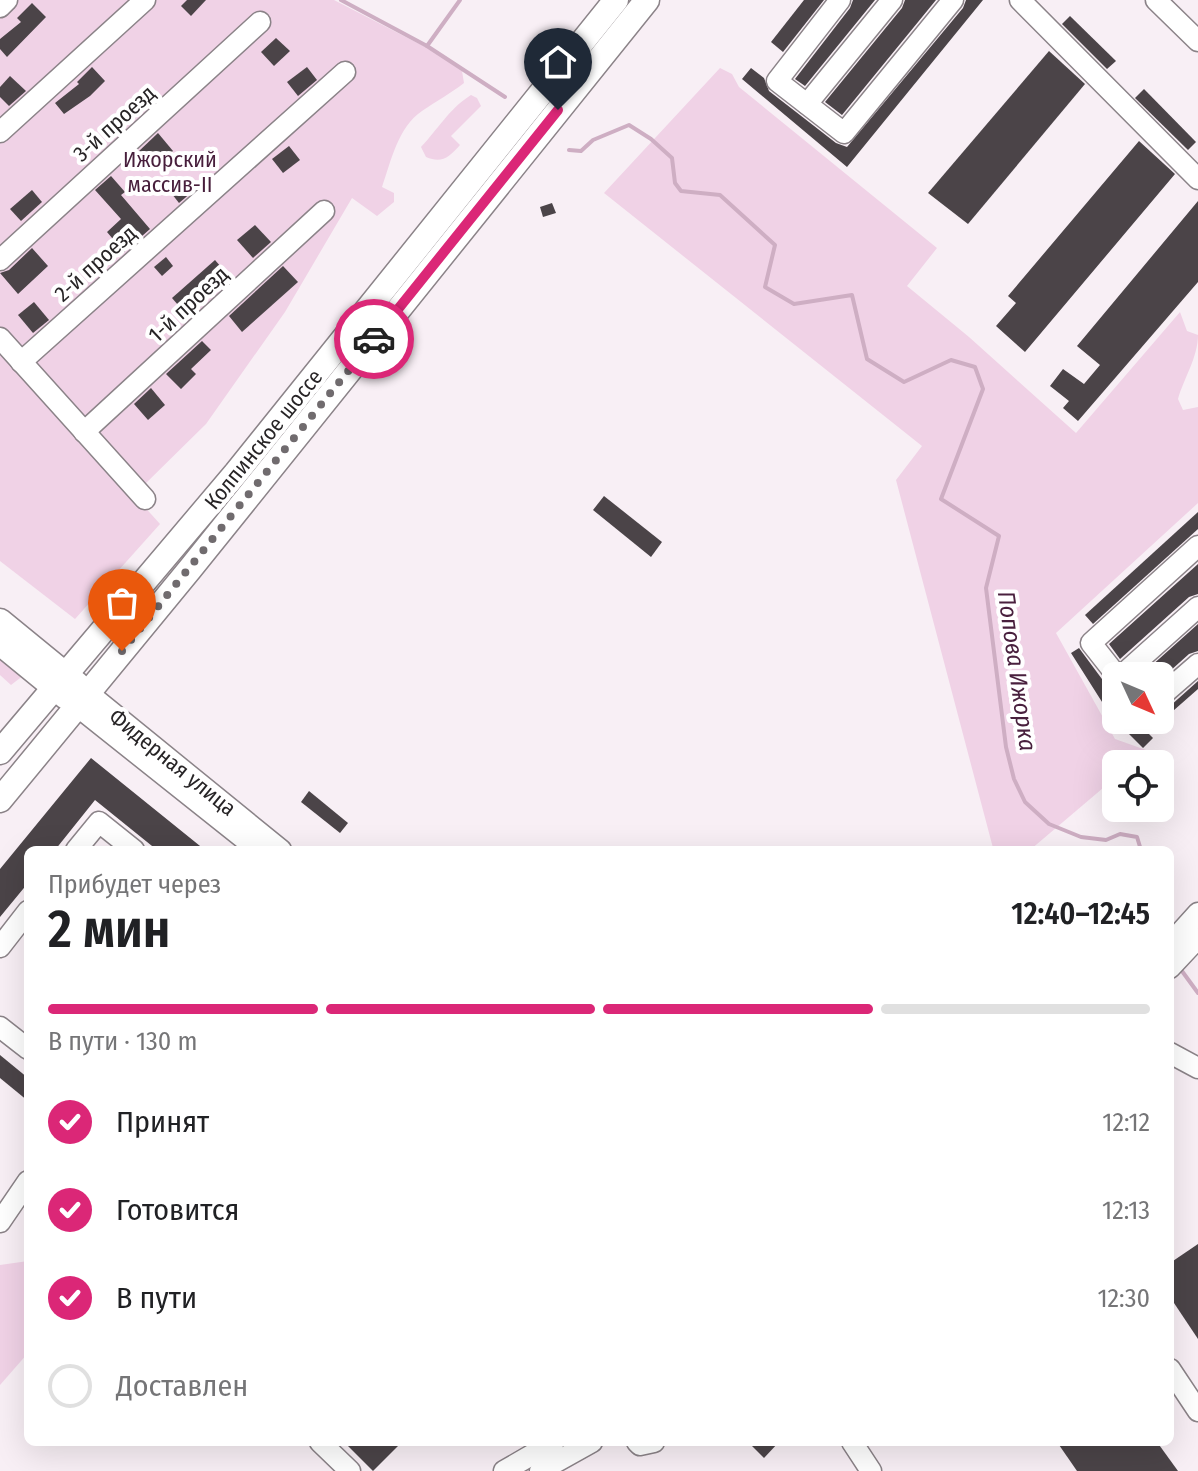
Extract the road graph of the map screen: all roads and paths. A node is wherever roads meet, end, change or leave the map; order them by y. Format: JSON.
{"nodes":[{"id":1,"x":7,"y":0,"type":"edge"},
{"id":2,"x":145,"y":0,"type":"edge"},
{"id":3,"x":616,"y":0,"type":"edge"},
{"id":4,"x":647,"y":0,"type":"edge"},
{"id":5,"x":840,"y":0,"type":"edge"},
{"id":6,"x":892,"y":0,"type":"edge"},
{"id":7,"x":953,"y":0,"type":"edge"},
{"id":8,"x":1020,"y":0,"type":"edge"},
{"id":9,"x":1156,"y":0,"type":"edge"},
{"id":10,"x":0,"y":7,"type":"edge"},
{"id":11,"x":260,"y":22,"type":"dead end"},
{"id":12,"x":1198,"y":41,"type":"edge"},
{"id":13,"x":345,"y":72,"type":"dead end"},
{"id":14,"x":807,"y":104,"type":"junction"},
{"id":15,"x":0,"y":132,"type":"edge"},
{"id":16,"x":1198,"y":179,"type":"edge"},
{"id":17,"x":324,"y":211,"type":"dead end"},
{"id":18,"x":0,"y":260,"type":"edge"},
{"id":19,"x":1,"y":340,"type":"edge"},
{"id":20,"x":21,"y":362,"type":"junction"},
{"id":21,"x":84,"y":432,"type":"junction"},
{"id":22,"x":145,"y":499,"type":"dead end"},
{"id":23,"x":1198,"y":546,"type":"edge"},
{"id":24,"x":1198,"y":607,"type":"edge"},
{"id":25,"x":0,"y":621,"type":"edge"},
{"id":26,"x":0,"y":643,"type":"edge"},
{"id":27,"x":1107,"y":662,"type":"edge"},
{"id":28,"x":1135,"y":662,"type":"edge"},
{"id":29,"x":1198,"y":664,"type":"edge"},
{"id":30,"x":60,"y":680,"type":"junction"},
{"id":31,"x":1174,"y":685,"type":"edge"},
{"id":32,"x":83,"y":700,"type":"junction"},
{"id":33,"x":0,"y":752,"type":"edge"},
{"id":34,"x":0,"y":800,"type":"edge"},
{"id":35,"x":79,"y":846,"type":"edge"},
{"id":36,"x":129,"y":846,"type":"edge"},
{"id":37,"x":253,"y":846,"type":"edge"},
{"id":38,"x":276,"y":846,"type":"edge"},
{"id":39,"x":1198,"y":913,"type":"edge"},
{"id":40,"x":24,"y":916,"type":"edge"},
{"id":41,"x":1186,"y":939,"type":"edge"},
{"id":42,"x":0,"y":947,"type":"edge"},
{"id":43,"x":1174,"y":961,"type":"edge"},
{"id":44,"x":0,"y":1027,"type":"edge"},
{"id":45,"x":24,"y":1046,"type":"edge"},
{"id":46,"x":1174,"y":1055,"type":"edge"},
{"id":47,"x":1198,"y":1068,"type":"edge"},
{"id":48,"x":24,"y":1187,"type":"edge"},
{"id":49,"x":0,"y":1222,"type":"edge"},
{"id":50,"x":1174,"y":1375,"type":"edge"},
{"id":51,"x":1198,"y":1411,"type":"edge"},
{"id":52,"x":324,"y":1446,"type":"edge"},
{"id":53,"x":547,"y":1446,"type":"edge"},
{"id":54,"x":585,"y":1446,"type":"edge"},
{"id":55,"x":856,"y":1446,"type":"edge"},
{"id":56,"x":350,"y":1471,"type":"edge"},
{"id":57,"x":504,"y":1471,"type":"edge"},
{"id":58,"x":540,"y":1471,"type":"edge"},
{"id":59,"x":871,"y":1471,"type":"edge"}],
"edges":[{"from":1,"to":10,"type":"street"},
{"from":2,"to":15,"type":"street"},
{"from":3,"to":30,"type":"main road","name":"Колпинское шоссе"},
{"from":4,"to":32,"type":"main road","name":"Колпинское шоссе"},
{"from":5,"to":14,"type":"street"},
{"from":6,"to":14,"type":"street"},
{"from":7,"to":14,"type":"street"},
{"from":8,"to":16,"type":"street"},
{"from":9,"to":12,"type":"street"},
{"from":11,"to":18,"type":"street","name":"3-й проезд"},
{"from":13,"to":20,"type":"street","name":"2-й проезд"},
{"from":17,"to":21,"type":"street","name":"1-й проезд"},
{"from":19,"to":20,"type":"street"},
{"from":20,"to":21,"type":"street"},
{"from":21,"to":22,"type":"street"},
{"from":23,"to":27,"type":"street"},
{"from":24,"to":28,"type":"street"},
{"from":25,"to":30,"type":"main road"},
{"from":26,"to":30,"type":"main road"},
{"from":29,"to":31,"type":"street"},
{"from":30,"to":32,"type":"main road","name":"Фидерная улица"},
{"from":30,"to":33,"type":"main road","name":"Колпинское шоссе"},
{"from":32,"to":34,"type":"main road","name":"Колпинское шоссе"},
{"from":32,"to":37,"type":"street","name":"Фидерная улица"},
{"from":32,"to":38,"type":"street","name":"Фидерная улица"},
{"from":35,"to":36,"type":"street"},
{"from":39,"to":41,"type":"street"},
{"from":40,"to":42,"type":"street"},
{"from":41,"to":43,"type":"street"},
{"from":44,"to":45,"type":"street"},
{"from":46,"to":47,"type":"street"},
{"from":48,"to":49,"type":"street"},
{"from":50,"to":51,"type":"street"},
{"from":52,"to":56,"type":"street"},
{"from":53,"to":57,"type":"street"},
{"from":54,"to":58,"type":"street"},
{"from":55,"to":59,"type":"street"}]}
